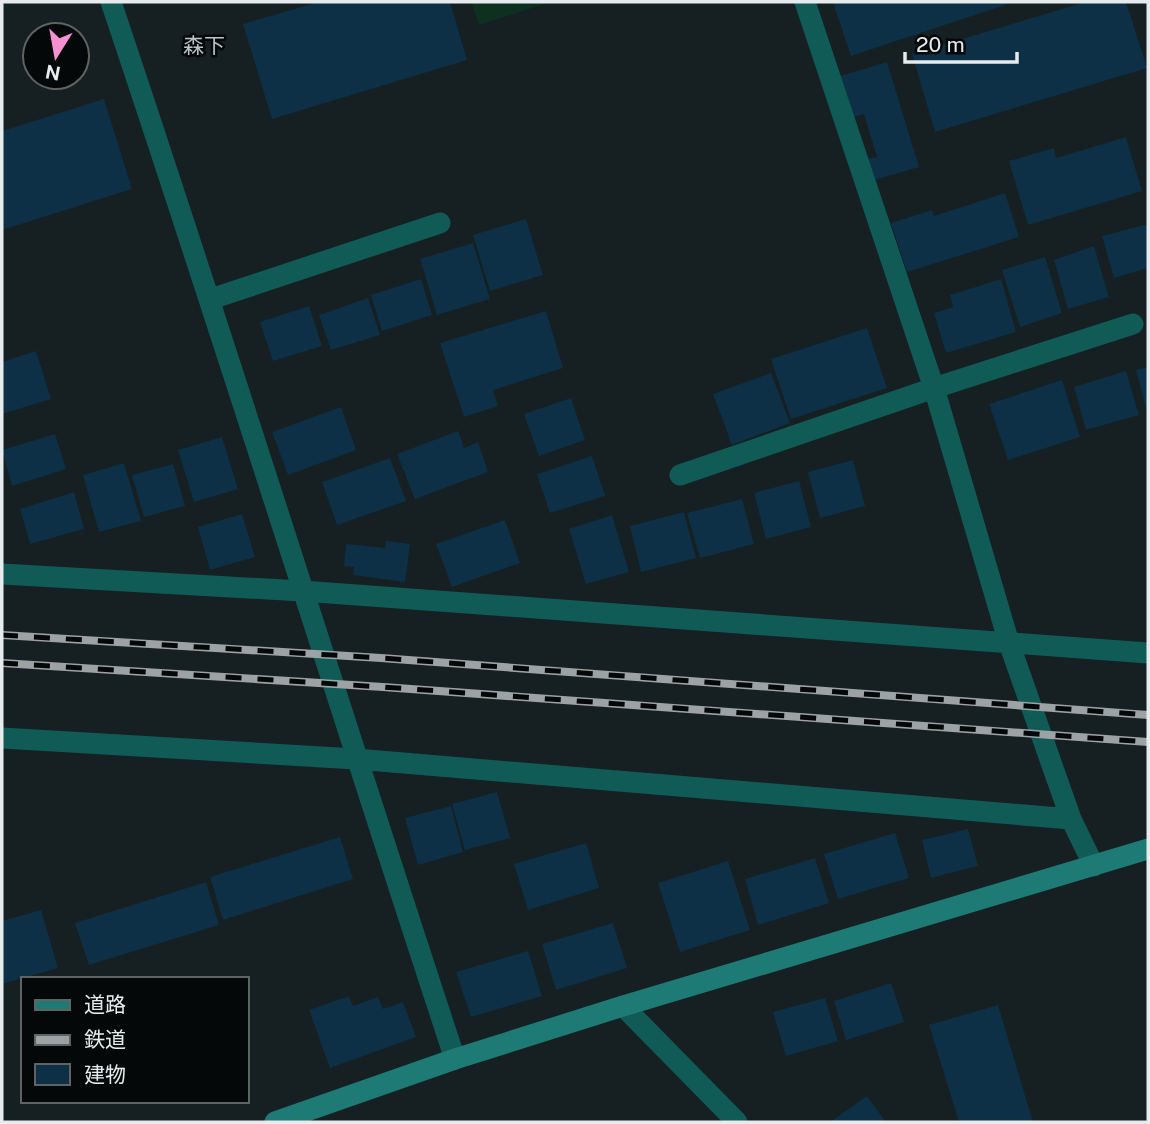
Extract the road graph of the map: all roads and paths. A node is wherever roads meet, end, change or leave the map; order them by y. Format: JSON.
{"nodes":[{"id":1,"x":111,"y":2,"type":"edge"},
{"id":2,"x":805,"y":2,"type":"edge"},
{"id":3,"x":440,"y":223,"type":"dead end"},
{"id":4,"x":211,"y":299,"type":"junction"},
{"id":5,"x":1133,"y":324,"type":"dead end"},
{"id":6,"x":934,"y":388,"type":"junction"},
{"id":7,"x":680,"y":475,"type":"dead end"},
{"id":8,"x":2,"y":574,"type":"edge"},
{"id":9,"x":302,"y":591,"type":"junction"},
{"id":10,"x":1009,"y":643,"type":"junction"},
{"id":11,"x":1148,"y":653,"type":"edge"},
{"id":12,"x":2,"y":737,"type":"edge"},
{"id":13,"x":356,"y":760,"type":"junction"},
{"id":14,"x":1071,"y":819,"type":"junction"},
{"id":15,"x":1148,"y":849,"type":"edge"},
{"id":16,"x":1094,"y":866,"type":"junction"},
{"id":17,"x":623,"y":1006,"type":"junction"},
{"id":18,"x":455,"y":1059,"type":"junction"},
{"id":19,"x":275,"y":1122,"type":"edge"},
{"id":20,"x":737,"y":1122,"type":"edge"}],
"edges":[{"from":1,"to":4,"type":"street"},
{"from":2,"to":6,"type":"street"},
{"from":3,"to":4,"type":"street"},
{"from":4,"to":9,"type":"street"},
{"from":5,"to":6,"type":"street"},
{"from":6,"to":7,"type":"street"},
{"from":6,"to":10,"type":"street"},
{"from":8,"to":9,"type":"street"},
{"from":9,"to":10,"type":"street"},
{"from":9,"to":13,"type":"street"},
{"from":10,"to":11,"type":"street"},
{"from":10,"to":14,"type":"street"},
{"from":12,"to":13,"type":"street"},
{"from":13,"to":14,"type":"street"},
{"from":13,"to":18,"type":"street"},
{"from":14,"to":16,"type":"street"},
{"from":15,"to":16,"type":"street"},
{"from":16,"to":17,"type":"street"},
{"from":17,"to":18,"type":"street"},
{"from":17,"to":20,"type":"street"},
{"from":18,"to":19,"type":"street"}]}
